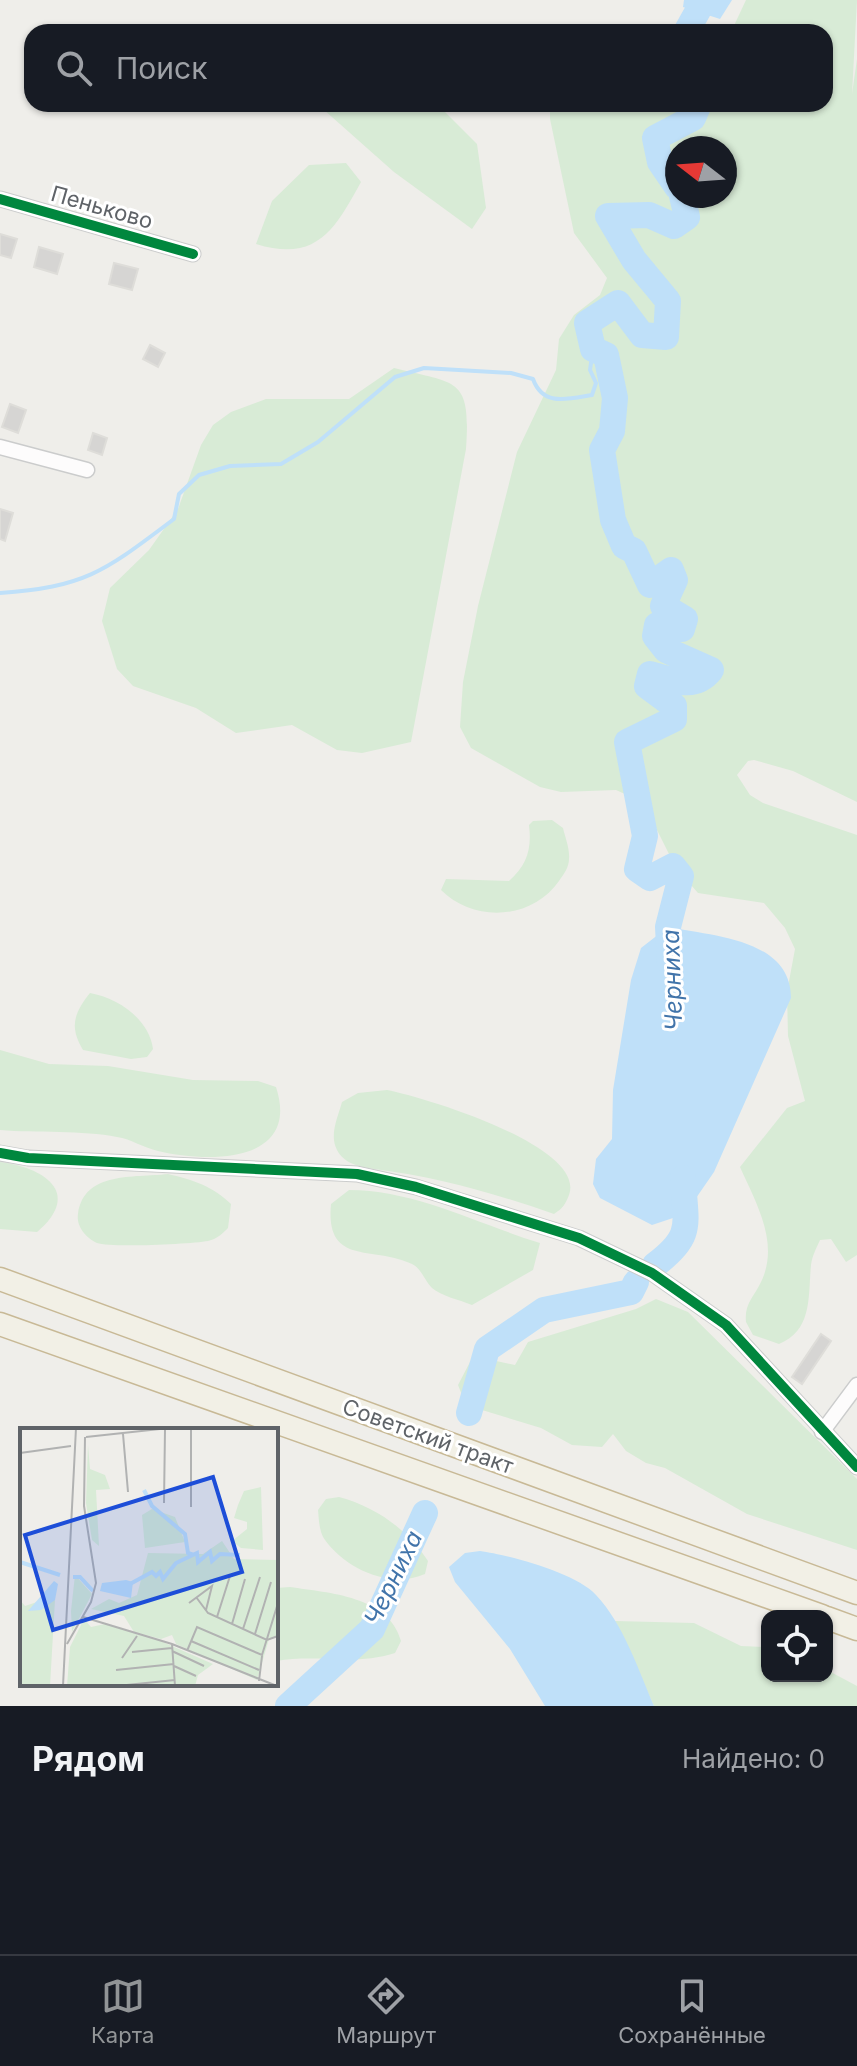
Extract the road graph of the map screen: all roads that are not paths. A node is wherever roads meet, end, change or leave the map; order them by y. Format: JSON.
{"nodes":[{"id":1,"x":0,"y":199,"type":"edge"},
{"id":2,"x":193,"y":254,"type":"dead end"},
{"id":3,"x":0,"y":447,"type":"edge"},
{"id":4,"x":87,"y":470,"type":"dead end"},
{"id":5,"x":0,"y":1153,"type":"edge"},
{"id":6,"x":0,"y":1279,"type":"edge"},
{"id":7,"x":0,"y":1324,"type":"edge"},
{"id":8,"x":857,"y":1385,"type":"edge"},
{"id":9,"x":822,"y":1432,"type":"junction"},
{"id":10,"x":857,"y":1467,"type":"edge"},
{"id":11,"x":857,"y":1593,"type":"edge"},
{"id":12,"x":804,"y":1610,"type":"edge"},
{"id":13,"x":833,"y":1620,"type":"edge"},
{"id":14,"x":857,"y":1629,"type":"edge"}],
"edges":[{"from":1,"to":2,"type":"street","name":"Пеньково"},
{"from":3,"to":4,"type":"street"},
{"from":5,"to":9,"type":"street"},
{"from":6,"to":11,"type":"highway","name":"Советский тракт"},
{"from":7,"to":12,"type":"highway","name":"Советский тракт"},
{"from":8,"to":9,"type":"street"},
{"from":9,"to":10,"type":"street"},
{"from":13,"to":14,"type":"highway","name":"Советский тракт"}]}
